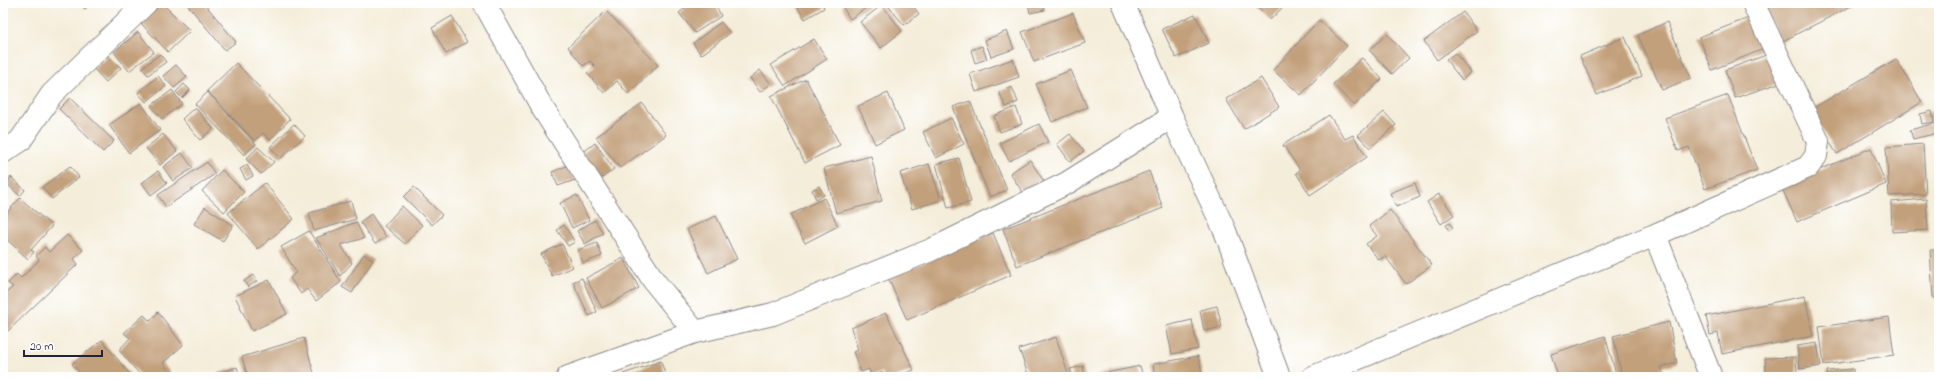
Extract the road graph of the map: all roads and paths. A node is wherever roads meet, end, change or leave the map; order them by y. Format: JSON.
{"nodes":[{"id":1,"x":146,"y":3,"type":"edge"},
{"id":2,"x":484,"y":3,"type":"edge"},
{"id":3,"x":1123,"y":3,"type":"edge"},
{"id":4,"x":1753,"y":3,"type":"edge"},
{"id":5,"x":1172,"y":117,"type":"junction"},
{"id":6,"x":3,"y":152,"type":"edge"},
{"id":7,"x":1654,"y":235,"type":"junction"},
{"id":8,"x":695,"y":332,"type":"junction"},
{"id":9,"x":568,"y":377,"type":"edge"},
{"id":10,"x":1279,"y":377,"type":"edge"},
{"id":11,"x":1312,"y":377,"type":"edge"},
{"id":12,"x":1711,"y":377,"type":"edge"}],
"edges":[{"from":1,"to":6,"type":"street"},
{"from":2,"to":8,"type":"street"},
{"from":3,"to":5,"type":"street"},
{"from":4,"to":7,"type":"street"},
{"from":5,"to":8,"type":"street"},
{"from":5,"to":10,"type":"street"},
{"from":7,"to":11,"type":"street"},
{"from":7,"to":12,"type":"street"},
{"from":8,"to":9,"type":"street"}]}
